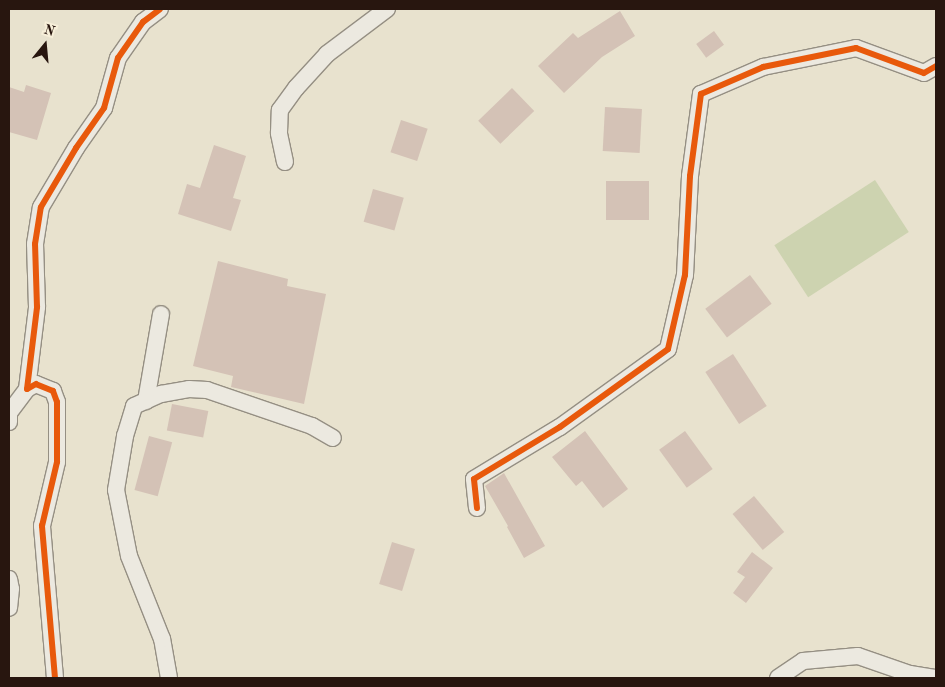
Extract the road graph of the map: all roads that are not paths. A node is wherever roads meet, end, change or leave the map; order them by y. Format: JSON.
{"nodes":[{"id":1,"x":160,"y":9,"type":"edge"},
{"id":2,"x":387,"y":9,"type":"edge"},
{"id":3,"x":936,"y":66,"type":"edge"},
{"id":4,"x":285,"y":162,"type":"dead end"},
{"id":5,"x":161,"y":314,"type":"dead end"},
{"id":6,"x":26,"y":389,"type":"junction"},
{"id":7,"x":146,"y":401,"type":"junction"},
{"id":8,"x":9,"y":422,"type":"edge"},
{"id":9,"x":333,"y":438,"type":"dead end"},
{"id":10,"x":477,"y":508,"type":"dead end"},
{"id":11,"x":9,"y":579,"type":"edge"},
{"id":12,"x":9,"y":608,"type":"edge"},
{"id":13,"x":55,"y":678,"type":"edge"},
{"id":14,"x":169,"y":678,"type":"edge"},
{"id":15,"x":778,"y":678,"type":"edge"},
{"id":16,"x":935,"y":678,"type":"edge"}],
"edges":[{"from":1,"to":6,"type":"street"},
{"from":2,"to":4,"type":"street"},
{"from":3,"to":10,"type":"street"},
{"from":5,"to":7,"type":"street"},
{"from":6,"to":8,"type":"street"},
{"from":6,"to":13,"type":"street"},
{"from":7,"to":9,"type":"street"},
{"from":7,"to":14,"type":"street"},
{"from":11,"to":12,"type":"street"},
{"from":15,"to":16,"type":"street"}]}
